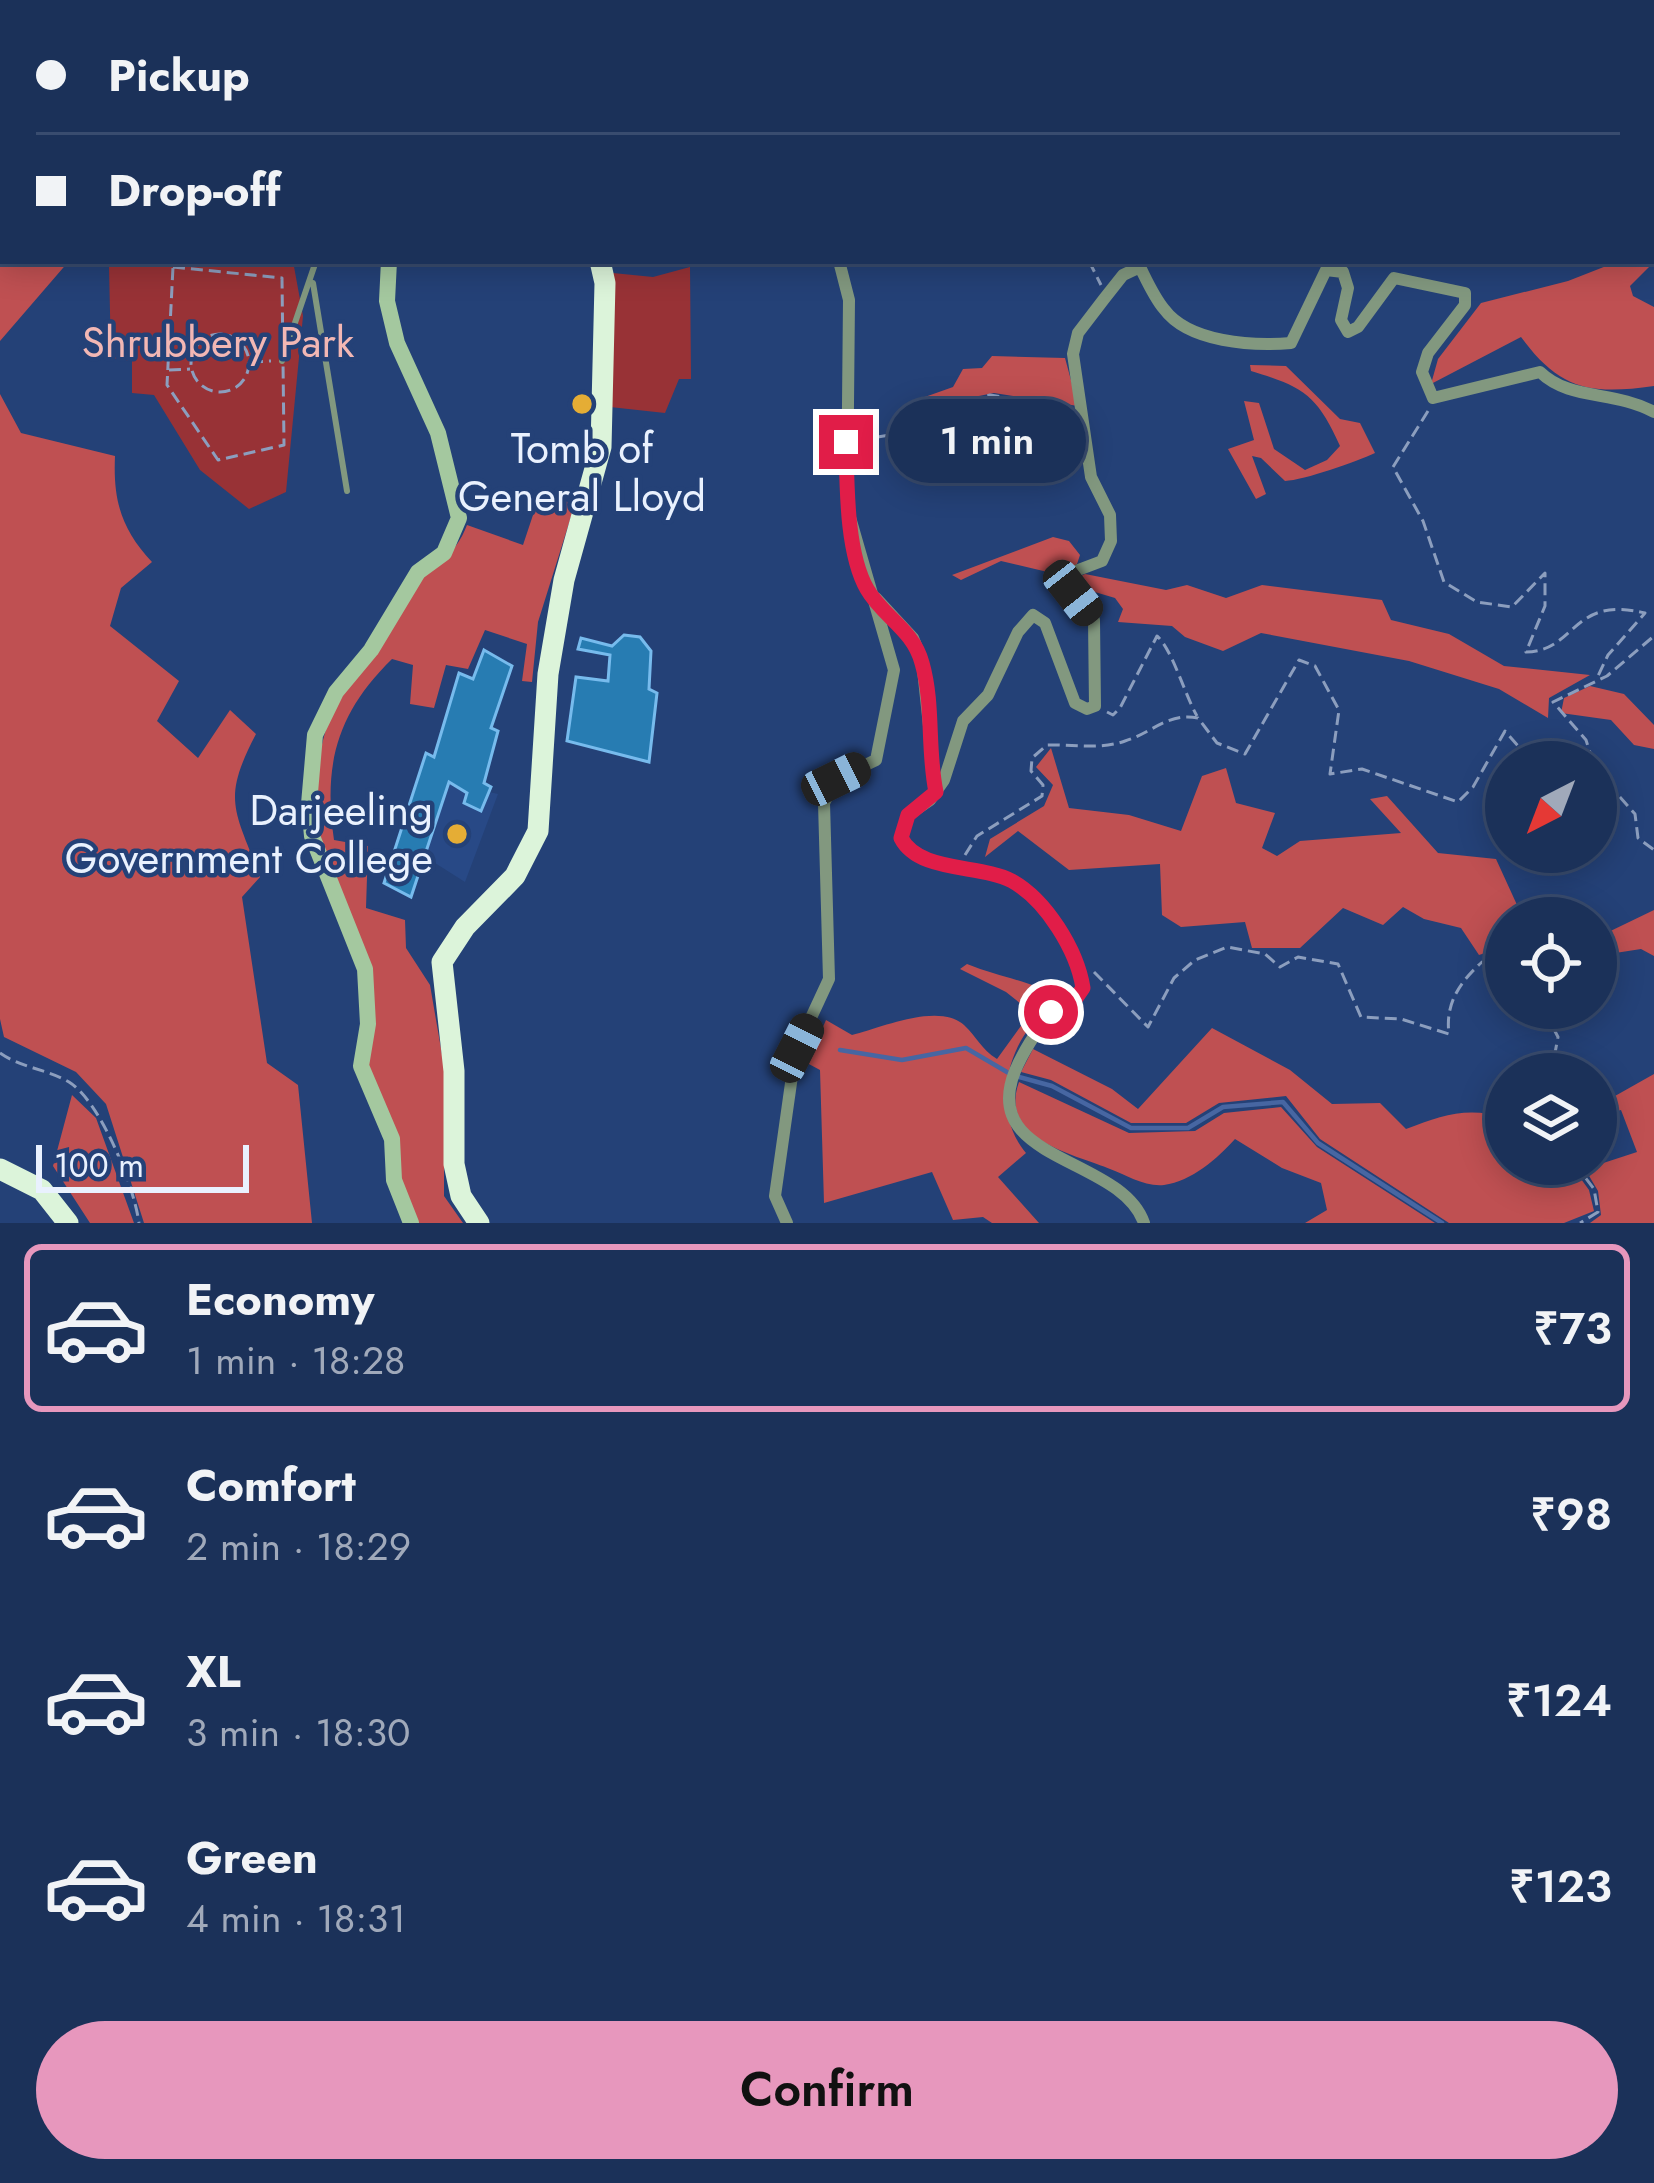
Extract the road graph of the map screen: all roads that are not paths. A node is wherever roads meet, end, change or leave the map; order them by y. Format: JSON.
{"nodes":[{"id":1,"x":316,"y":264,"type":"edge"},
{"id":2,"x":388,"y":264,"type":"edge"},
{"id":3,"x":601,"y":264,"type":"edge"},
{"id":4,"x":840,"y":264,"type":"edge"},
{"id":5,"x":313,"y":283,"type":"junction"},
{"id":6,"x":282,"y":361,"type":"road end"},
{"id":7,"x":1654,"y":412,"type":"edge"},
{"id":8,"x":347,"y":491,"type":"dead end"},
{"id":9,"x":867,"y":589,"type":"junction"},
{"id":10,"x":936,"y":792,"type":"junction"},
{"id":11,"x":0,"y":1169,"type":"edge"},
{"id":12,"x":68,"y":1223,"type":"edge"},
{"id":13,"x":411,"y":1223,"type":"edge"},
{"id":14,"x":479,"y":1223,"type":"edge"},
{"id":15,"x":787,"y":1223,"type":"edge"},
{"id":16,"x":1144,"y":1223,"type":"edge"}],
"edges":[{"from":1,"to":5,"type":"lane"},
{"from":2,"to":13,"type":"main road"},
{"from":3,"to":14,"type":"highway"},
{"from":4,"to":9,"type":"street"},
{"from":5,"to":6,"type":"lane"},
{"from":5,"to":8,"type":"lane"},
{"from":7,"to":10,"type":"street"},
{"from":9,"to":10,"type":"street"},
{"from":9,"to":15,"type":"street"},
{"from":10,"to":16,"type":"street"},
{"from":11,"to":12,"type":"highway"}]}
